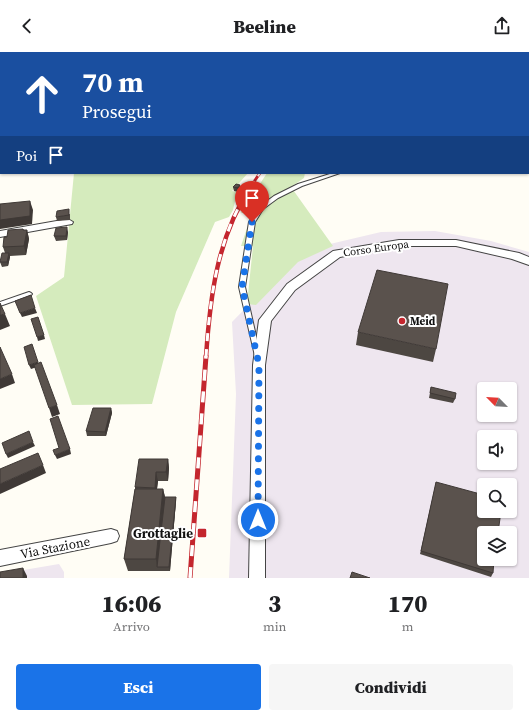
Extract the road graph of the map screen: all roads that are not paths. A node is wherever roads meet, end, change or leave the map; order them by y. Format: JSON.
{"nodes":[{"id":1,"x":335,"y":174,"type":"edge"},
{"id":2,"x":68,"y":222,"type":"dead end"},
{"id":3,"x":0,"y":234,"type":"edge"},
{"id":4,"x":529,"y":261,"type":"edge"},
{"id":5,"x":29,"y":294,"type":"edge"},
{"id":6,"x":0,"y":304,"type":"edge"},
{"id":7,"x":259,"y":365,"type":"junction"},
{"id":8,"x":111,"y":536,"type":"dead end"},
{"id":9,"x":0,"y":558,"type":"edge"},
{"id":10,"x":257,"y":578,"type":"edge"}],
"edges":[{"from":1,"to":7,"type":"lane"},
{"from":2,"to":3,"type":"street"},
{"from":4,"to":7,"type":"street","name":"Corso Europa"},
{"from":5,"to":6,"type":"lane"},
{"from":7,"to":10,"type":"street","name":"Corso Europa"},
{"from":8,"to":9,"type":"street","name":"Via Stazione"}]}
